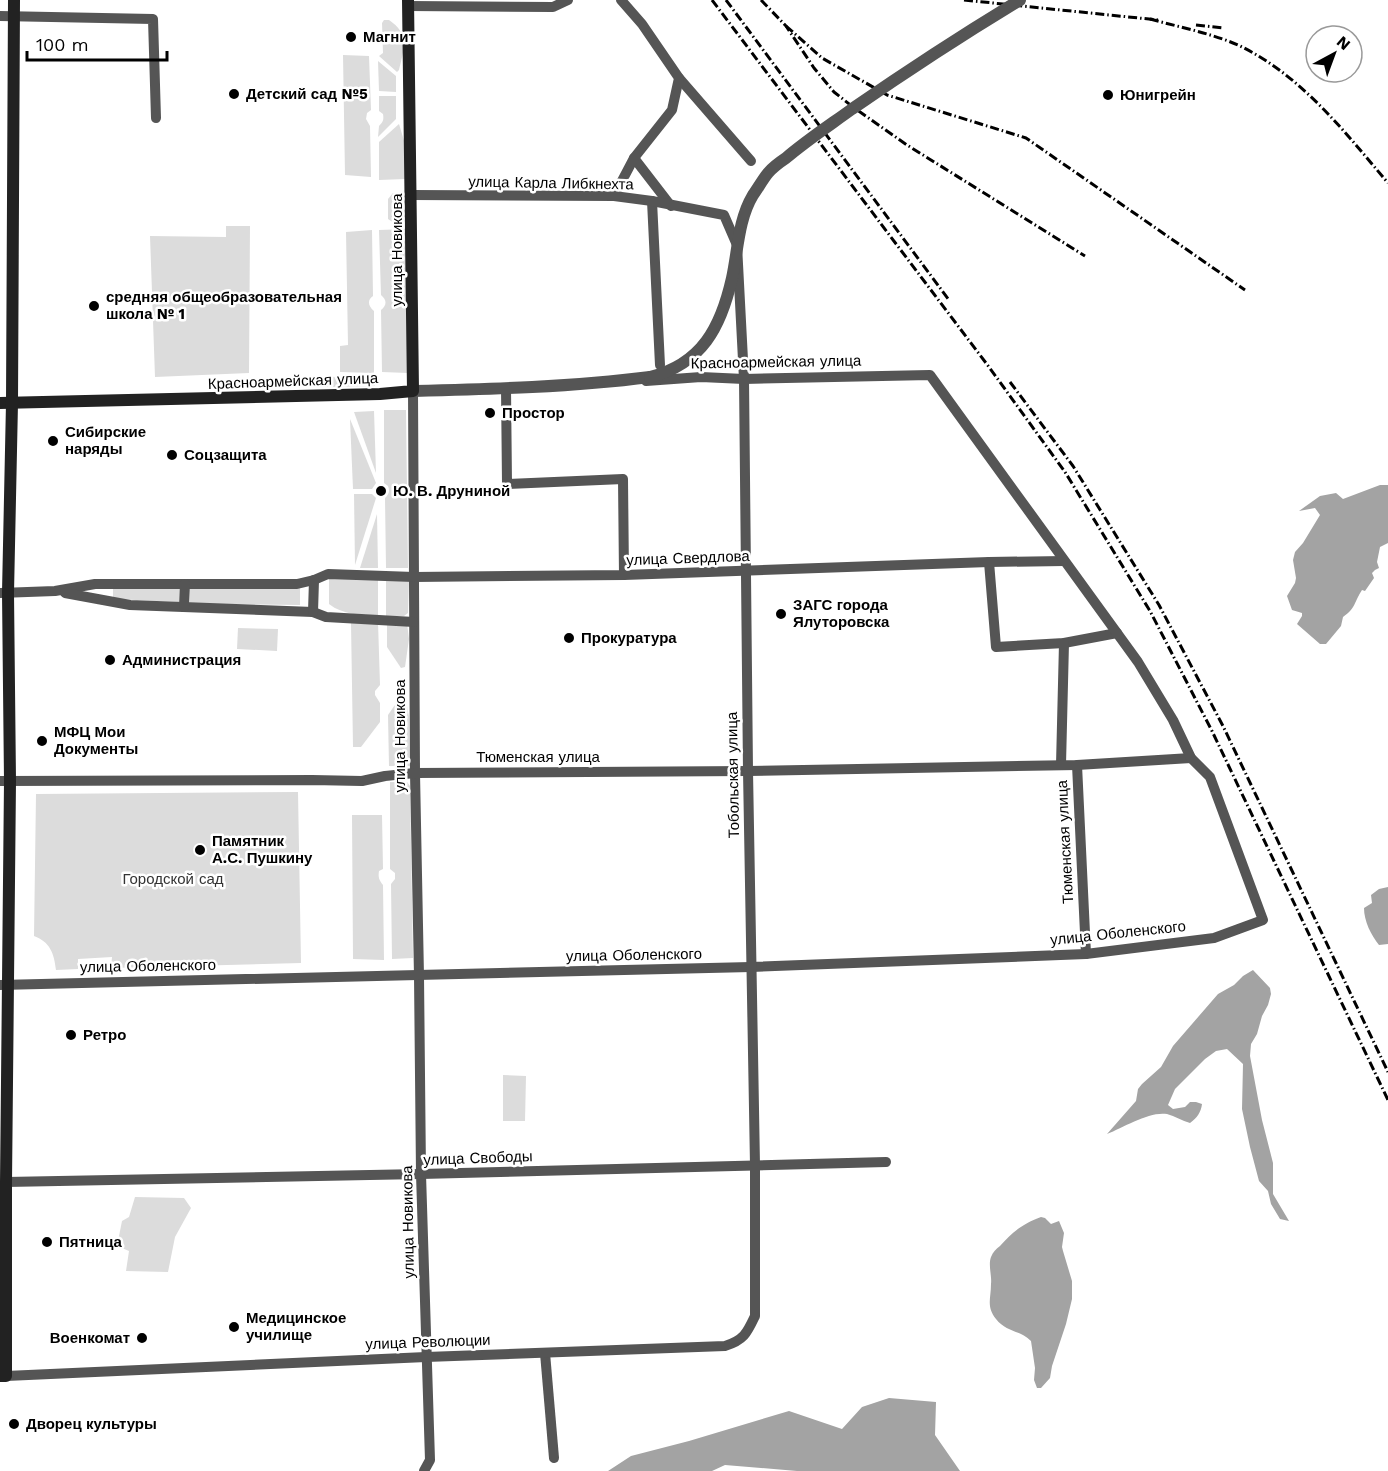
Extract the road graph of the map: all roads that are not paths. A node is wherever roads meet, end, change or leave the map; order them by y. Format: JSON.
{"nodes":[{"id":1,"x":14,"y":0,"type":"edge"},
{"id":2,"x":568,"y":0,"type":"edge"},
{"id":3,"x":621,"y":0,"type":"edge"},
{"id":4,"x":1020,"y":0,"type":"edge"},
{"id":5,"x":408,"y":3,"type":"edge"},
{"id":6,"x":0,"y":16,"type":"edge"},
{"id":7,"x":14,"y":16,"type":"junction"},
{"id":8,"x":679,"y":78,"type":"junction"},
{"id":9,"x":156,"y":118,"type":"dead end"},
{"id":10,"x":633,"y":158,"type":"junction"},
{"id":11,"x":751,"y":161,"type":"dead end"},
{"id":12,"x":411,"y":195,"type":"junction"},
{"id":13,"x":614,"y":196,"type":"junction"},
{"id":14,"x":652,"y":201,"type":"junction"},
{"id":15,"x":671,"y":206,"type":"junction"},
{"id":16,"x":724,"y":215,"type":"joint"},
{"id":17,"x":660,"y":365,"type":"dead end"},
{"id":18,"x":744,"y":379,"type":"junction"},
{"id":19,"x":586,"y":383,"type":"junction"},
{"id":20,"x":506,"y":388,"type":"junction"},
{"id":21,"x":413,"y":391,"type":"junction"},
{"id":22,"x":6,"y":403,"type":"edge"},
{"id":23,"x":1064,"y":561,"type":"junction"},
{"id":24,"x":989,"y":562,"type":"junction"},
{"id":25,"x":747,"y":571,"type":"junction"},
{"id":26,"x":624,"y":575,"type":"junction"},
{"id":27,"x":414,"y":577,"type":"junction"},
{"id":28,"x":314,"y":580,"type":"junction"},
{"id":29,"x":185,"y":584,"type":"junction"},
{"id":30,"x":55,"y":591,"type":"junction"},
{"id":31,"x":4,"y":593,"type":"edge"},
{"id":32,"x":184,"y":607,"type":"junction"},
{"id":33,"x":313,"y":612,"type":"junction"},
{"id":34,"x":414,"y":622,"type":"junction"},
{"id":35,"x":1117,"y":633,"type":"junction"},
{"id":36,"x":1064,"y":643,"type":"junction"},
{"id":37,"x":1191,"y":758,"type":"junction"},
{"id":38,"x":1061,"y":765,"type":"junction"},
{"id":39,"x":1077,"y":765,"type":"junction"},
{"id":40,"x":748,"y":771,"type":"junction"},
{"id":41,"x":415,"y":773,"type":"junction"},
{"id":42,"x":5,"y":781,"type":"edge"},
{"id":43,"x":1086,"y":954,"type":"junction"},
{"id":44,"x":751,"y":967,"type":"junction"},
{"id":45,"x":419,"y":976,"type":"junction"},
{"id":46,"x":4,"y":985,"type":"edge"},
{"id":47,"x":886,"y":1162,"type":"dead end"},
{"id":48,"x":755,"y":1165,"type":"junction"},
{"id":49,"x":421,"y":1174,"type":"junction"},
{"id":50,"x":3,"y":1182,"type":"edge"},
{"id":51,"x":746,"y":1335,"type":"joint"},
{"id":52,"x":545,"y":1353,"type":"junction"},
{"id":53,"x":426,"y":1357,"type":"junction"},
{"id":54,"x":3,"y":1376,"type":"edge"},
{"id":55,"x":554,"y":1458,"type":"dead end"},
{"id":56,"x":424,"y":1471,"type":"edge"}],
"edges":[{"from":1,"to":7,"type":"main road"},
{"from":2,"to":5,"type":"street"},
{"from":3,"to":8,"type":"street"},
{"from":4,"to":19,"type":"street","name":"Красноармейская улица","bridge":true},
{"from":5,"to":12,"type":"main road","name":"улица Новикова"},
{"from":6,"to":7,"type":"street"},
{"from":7,"to":9,"type":"street"},
{"from":7,"to":22,"type":"main road"},
{"from":8,"to":10,"type":"street"},
{"from":8,"to":11,"type":"street"},
{"from":10,"to":13,"type":"street"},
{"from":10,"to":15,"type":"street"},
{"from":12,"to":13,"type":"street","name":"улица Карла Либкнехта"},
{"from":12,"to":21,"type":"main road","name":"улица Новикова"},
{"from":13,"to":14,"type":"street","name":"улица Карла Либкнехта"},
{"from":14,"to":15,"type":"street","name":"улица Карла Либкнехта"},
{"from":14,"to":17,"type":"street"},
{"from":15,"to":16,"type":"street","name":"улица Карла Либкнехта"},
{"from":16,"to":18,"type":"street","name":"Тобольская улица"},
{"from":18,"to":19,"type":"street","name":"Красноармейская улица"},
{"from":18,"to":23,"type":"street","name":"Красноармейская улица"},
{"from":18,"to":25,"type":"street","name":"Тобольская улица"},
{"from":19,"to":20,"type":"street","name":"Красноармейская улица"},
{"from":20,"to":21,"type":"street","name":"Красноармейская улица"},
{"from":20,"to":26,"type":"street"},
{"from":21,"to":22,"type":"main road","name":"Красноармейская улица"},
{"from":21,"to":27,"type":"street","name":"улица Новикова"},
{"from":22,"to":31,"type":"main road"},
{"from":23,"to":24,"type":"street","name":"улица Свердлова"},
{"from":23,"to":35,"type":"street"},
{"from":24,"to":25,"type":"street","name":"улица Свердлова"},
{"from":24,"to":36,"type":"street"},
{"from":25,"to":26,"type":"street","name":"улица Свердлова"},
{"from":25,"to":40,"type":"street","name":"Тобольская улица"},
{"from":26,"to":27,"type":"street","name":"улица Свердлова"},
{"from":27,"to":28,"type":"street","name":"улица Свердлова"},
{"from":27,"to":34,"type":"street","name":"улица Новикова"},
{"from":28,"to":29,"type":"street","name":"улица Свердлова"},
{"from":28,"to":33,"type":"street"},
{"from":29,"to":30,"type":"street","name":"улица Свердлова"},
{"from":29,"to":32,"type":"street"},
{"from":30,"to":31,"type":"street","name":"улица Свердлова"},
{"from":30,"to":32,"type":"street","name":"улица Свердлова"},
{"from":31,"to":42,"type":"main road"},
{"from":32,"to":33,"type":"street","name":"улица Свердлова"},
{"from":33,"to":34,"type":"street","name":"улица Свердлова"},
{"from":34,"to":41,"type":"street","name":"улица Новикова"},
{"from":35,"to":36,"type":"street"},
{"from":35,"to":37,"type":"street"},
{"from":36,"to":38,"type":"street"},
{"from":37,"to":39,"type":"street","name":"Тюменская улица"},
{"from":37,"to":43,"type":"street","name":"улица Оболенского"},
{"from":38,"to":39,"type":"street","name":"Тюменская улица"},
{"from":38,"to":40,"type":"street","name":"Тюменская улица"},
{"from":39,"to":43,"type":"street","name":"Тюменская улица"},
{"from":40,"to":41,"type":"street","name":"Тюменская улица"},
{"from":40,"to":44,"type":"street","name":"Тобольская улица"},
{"from":41,"to":42,"type":"street","name":"Тюменская улица"},
{"from":41,"to":45,"type":"street","name":"улица Новикова"},
{"from":42,"to":46,"type":"main road"},
{"from":43,"to":44,"type":"street","name":"улица Оболенского"},
{"from":44,"to":45,"type":"street","name":"улица Оболенского"},
{"from":44,"to":48,"type":"street","name":"Тобольская улица"},
{"from":45,"to":46,"type":"street","name":"улица Оболенского"},
{"from":45,"to":49,"type":"street","name":"улица Новикова"},
{"from":46,"to":50,"type":"main road"},
{"from":47,"to":48,"type":"street","name":"улица Свободы"},
{"from":48,"to":49,"type":"street","name":"улица Свободы"},
{"from":48,"to":51,"type":"street","name":"Тобольская улица"},
{"from":49,"to":50,"type":"street","name":"улица Свободы"},
{"from":49,"to":53,"type":"street","name":"улица Новикова"},
{"from":50,"to":54,"type":"main road"},
{"from":51,"to":52,"type":"street","name":"улица Революции"},
{"from":52,"to":53,"type":"street","name":"улица Революции"},
{"from":52,"to":55,"type":"street"},
{"from":53,"to":54,"type":"street","name":"улица Революции"},
{"from":53,"to":56,"type":"street","name":"улица Новикова"}]}
